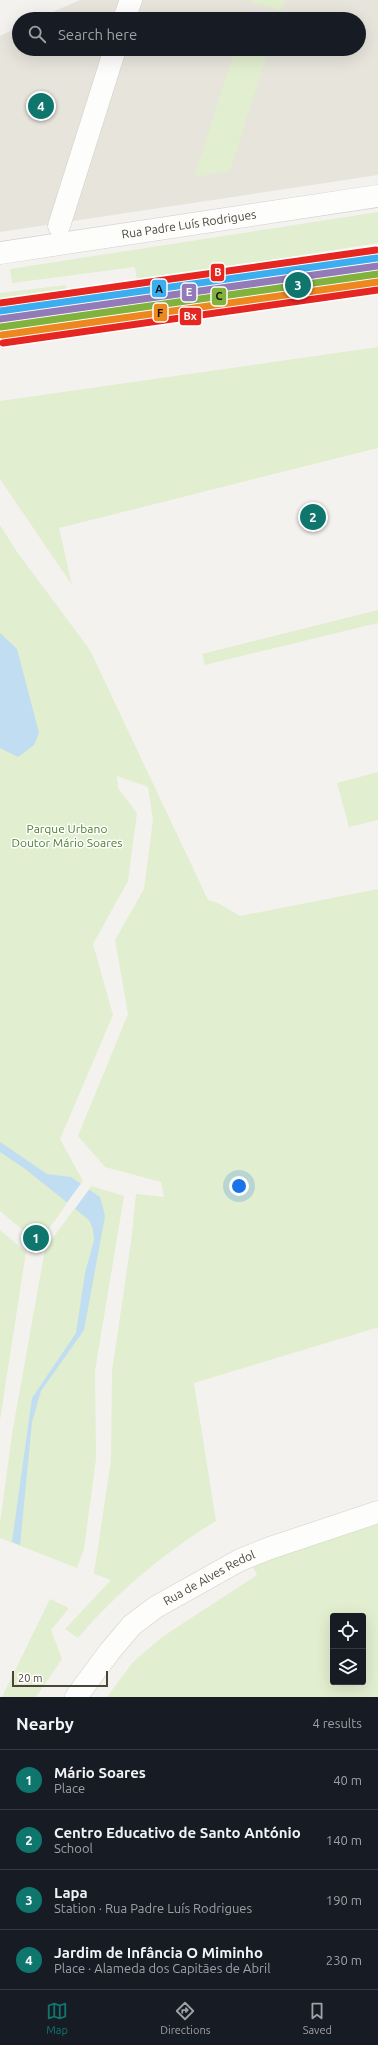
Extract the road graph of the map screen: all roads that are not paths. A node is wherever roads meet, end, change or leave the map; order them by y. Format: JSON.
{"nodes":[{"id":1,"x":131,"y":0,"type":"edge"},
{"id":2,"x":127,"y":12,"type":"edge"},
{"id":3,"x":113,"y":56,"type":"edge"},
{"id":4,"x":378,"y":196,"type":"edge"},
{"id":5,"x":59,"y":226,"type":"dead end"},
{"id":6,"x":0,"y":253,"type":"edge"},
{"id":7,"x":378,"y":1512,"type":"edge"},
{"id":8,"x":76,"y":1697,"type":"edge"}],
"edges":[{"from":1,"to":2,"type":"street"},
{"from":3,"to":5,"type":"street"},
{"from":4,"to":6,"type":"street","name":"Rua Padre Luís Rodrigues"},
{"from":7,"to":8,"type":"street","name":"Rua de Alves Redol"}]}
